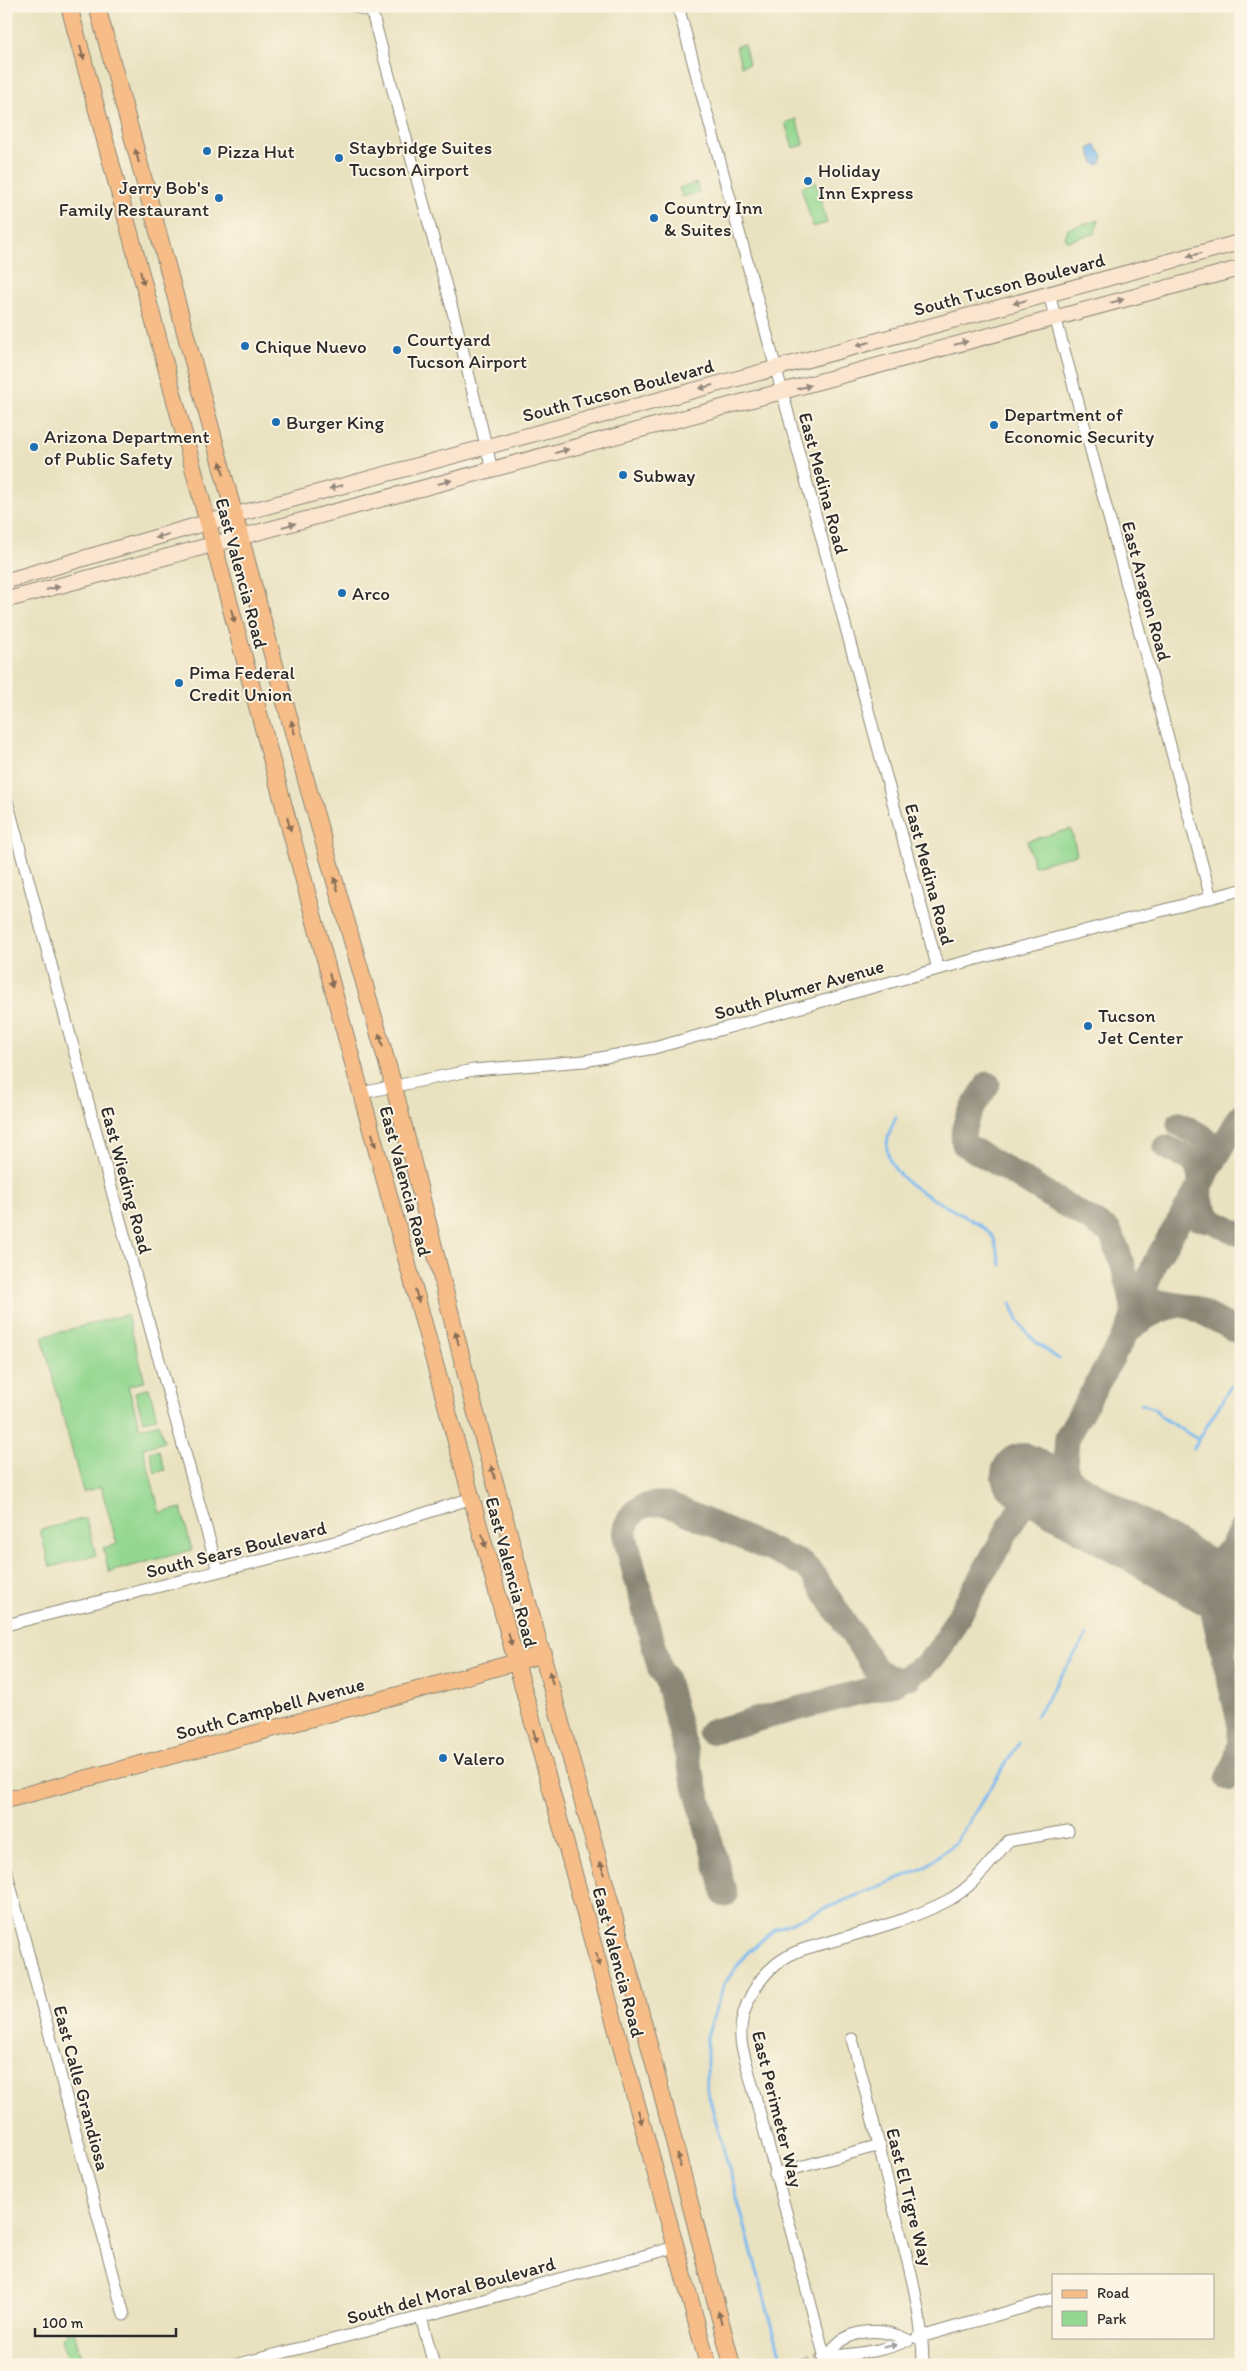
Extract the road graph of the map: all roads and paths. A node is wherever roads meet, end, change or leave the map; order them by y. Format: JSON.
{"nodes":[{"id":1,"x":69,"y":6,"type":"edge"},
{"id":2,"x":97,"y":6,"type":"edge"},
{"id":3,"x":354,"y":6,"type":"edge"},
{"id":4,"x":678,"y":6,"type":"edge"},
{"id":5,"x":374,"y":7,"type":"edge"},
{"id":6,"x":158,"y":237,"type":"junction"},
{"id":7,"x":1241,"y":242,"type":"edge"},
{"id":8,"x":133,"y":243,"type":"junction"},
{"id":9,"x":1241,"y":268,"type":"edge"},
{"id":10,"x":1049,"y":294,"type":"junction"},
{"id":11,"x":1055,"y":318,"type":"junction"},
{"id":12,"x":776,"y":368,"type":"junction"},
{"id":13,"x":782,"y":392,"type":"junction"},
{"id":14,"x":485,"y":446,"type":"junction"},
{"id":15,"x":492,"y":470,"type":"junction"},
{"id":16,"x":235,"y":515,"type":"junction"},
{"id":17,"x":209,"y":522,"type":"junction"},
{"id":18,"x":242,"y":538,"type":"junction"},
{"id":19,"x":214,"y":546,"type":"junction"},
{"id":20,"x":6,"y":581,"type":"edge"},
{"id":21,"x":6,"y":600,"type":"edge"},
{"id":22,"x":310,"y":791,"type":"junction"},
{"id":23,"x":6,"y":797,"type":"edge"},
{"id":24,"x":282,"y":799,"type":"junction"},
{"id":25,"x":1241,"y":890,"type":"edge"},
{"id":26,"x":1211,"y":898,"type":"junction"},
{"id":27,"x":938,"y":968,"type":"junction"},
{"id":28,"x":394,"y":1087,"type":"junction"},
{"id":29,"x":361,"y":1093,"type":"junction"},
{"id":30,"x":472,"y":1498,"type":"junction"},
{"id":31,"x":218,"y":1571,"type":"junction"},
{"id":32,"x":6,"y":1626,"type":"edge"},
{"id":33,"x":544,"y":1654,"type":"junction"},
{"id":34,"x":516,"y":1663,"type":"junction"},
{"id":35,"x":6,"y":1800,"type":"edge"},
{"id":36,"x":1068,"y":1831,"type":"dead end"},
{"id":37,"x":6,"y":1870,"type":"edge"},
{"id":38,"x":618,"y":1928,"type":"junction"},
{"id":39,"x":591,"y":1936,"type":"junction"},
{"id":40,"x":852,"y":2039,"type":"dead end"},
{"id":41,"x":880,"y":2146,"type":"junction"},
{"id":42,"x":775,"y":2174,"type":"junction"},
{"id":43,"x":676,"y":2247,"type":"junction"},
{"id":44,"x":1052,"y":2299,"type":"edge"},
{"id":45,"x":124,"y":2315,"type":"dead end"},
{"id":46,"x":421,"y":2317,"type":"junction"},
{"id":47,"x":923,"y":2336,"type":"junction"},
{"id":48,"x":908,"y":2340,"type":"junction"},
{"id":49,"x":824,"y":2358,"type":"junction"},
{"id":50,"x":278,"y":2359,"type":"edge"},
{"id":51,"x":234,"y":2365,"type":"edge"},
{"id":52,"x":434,"y":2365,"type":"edge"},
{"id":53,"x":708,"y":2365,"type":"edge"},
{"id":54,"x":732,"y":2365,"type":"edge"},
{"id":55,"x":923,"y":2365,"type":"edge"}],
"edges":[{"from":1,"to":8,"type":"main road","name":"East Valencia Road","one_way":true},
{"from":6,"to":2,"type":"main road","name":"East Valencia Road","one_way":true},
{"from":3,"to":5,"type":"street"},
{"from":4,"to":12,"type":"street","name":"East Medina Road"},
{"from":5,"to":14,"type":"street"},
{"from":6,"to":8,"type":"main road"},
{"from":16,"to":6,"type":"main road","name":"East Valencia Road","one_way":true},
{"from":7,"to":10,"type":"main road","name":"South Tucson Boulevard","one_way":true},
{"from":8,"to":17,"type":"main road","name":"East Valencia Road","one_way":true},
{"from":11,"to":9,"type":"main road","one_way":true},
{"from":10,"to":11,"type":"street","name":"East Aragon Road"},
{"from":10,"to":12,"type":"main road","name":"South Tucson Boulevard","one_way":true},
{"from":13,"to":11,"type":"main road","one_way":true},
{"from":11,"to":26,"type":"street","name":"East Aragon Road"},
{"from":12,"to":13,"type":"street","name":"East Medina Road"},
{"from":12,"to":14,"type":"main road","name":"South Tucson Boulevard","one_way":true},
{"from":15,"to":13,"type":"main road","one_way":true},
{"from":13,"to":27,"type":"street","name":"East Medina Road"},
{"from":14,"to":15,"type":"street"},
{"from":14,"to":16,"type":"main road","name":"South Tucson Boulevard","one_way":true},
{"from":18,"to":15,"type":"main road","one_way":true},
{"from":16,"to":17,"type":"main road","name":"South Tucson Boulevard"},
{"from":16,"to":18,"type":"main road","name":"East Valencia Road"},
{"from":17,"to":19,"type":"main road","name":"East Valencia Road"},
{"from":17,"to":20,"type":"main road","name":"South Tucson Boulevard","one_way":true},
{"from":18,"to":19,"type":"main road"},
{"from":22,"to":18,"type":"main road","name":"East Valencia Road","one_way":true},
{"from":21,"to":19,"type":"main road","one_way":true},
{"from":19,"to":24,"type":"main road","name":"East Valencia Road","one_way":true},
{"from":22,"to":24,"type":"main road"},
{"from":28,"to":22,"type":"main road","name":"East Valencia Road","one_way":true},
{"from":23,"to":31,"type":"street","name":"East Wieding Road"},
{"from":24,"to":29,"type":"main road","name":"East Valencia Road","one_way":true},
{"from":25,"to":26,"type":"street","name":"South Plumer Avenue"},
{"from":26,"to":27,"type":"street","name":"South Plumer Avenue"},
{"from":27,"to":28,"type":"street","name":"South Plumer Avenue"},
{"from":28,"to":29,"type":"street","name":"South Plumer Avenue"},
{"from":33,"to":28,"type":"main road","name":"East Valencia Road","one_way":true},
{"from":29,"to":30,"type":"main road","name":"East Valencia Road","one_way":true},
{"from":30,"to":31,"type":"street","name":"South Sears Boulevard"},
{"from":30,"to":34,"type":"main road","name":"East Valencia Road","one_way":true},
{"from":31,"to":32,"type":"street","name":"South Sears Boulevard"},
{"from":33,"to":34,"type":"main road","name":"South Campbell Avenue"},
{"from":38,"to":33,"type":"main road","name":"East Valencia Road","one_way":true},
{"from":34,"to":35,"type":"main road","name":"South Campbell Avenue"},
{"from":34,"to":39,"type":"main road","name":"East Valencia Road","one_way":true},
{"from":36,"to":42,"type":"street","name":"East Perimeter Way"},
{"from":37,"to":45,"type":"street","name":"East Calle Grandiosa"},
{"from":38,"to":39,"type":"main road"},
{"from":54,"to":38,"type":"main road","name":"East Valencia Road","one_way":true},
{"from":39,"to":43,"type":"main road","name":"East Valencia Road","one_way":true},
{"from":40,"to":41,"type":"street","name":"East El Tigre Way"},
{"from":41,"to":42,"type":"street"},
{"from":41,"to":47,"type":"street","name":"East El Tigre Way"},
{"from":42,"to":49,"type":"street","name":"East Perimeter Way"},
{"from":43,"to":46,"type":"street","name":"South del Moral Boulevard"},
{"from":43,"to":53,"type":"main road","name":"East Valencia Road"},
{"from":44,"to":47,"type":"street"},
{"from":46,"to":50,"type":"street","name":"South del Moral Boulevard"},
{"from":46,"to":52,"type":"street"},
{"from":47,"to":48,"type":"street"},
{"from":47,"to":55,"type":"street","name":"East El Tigre Way"},
{"from":49,"to":48,"type":"street","one_way":true},
{"from":48,"to":49,"type":"street"},
{"from":50,"to":51,"type":"street","name":"South del Moral Boulevard"}]}
